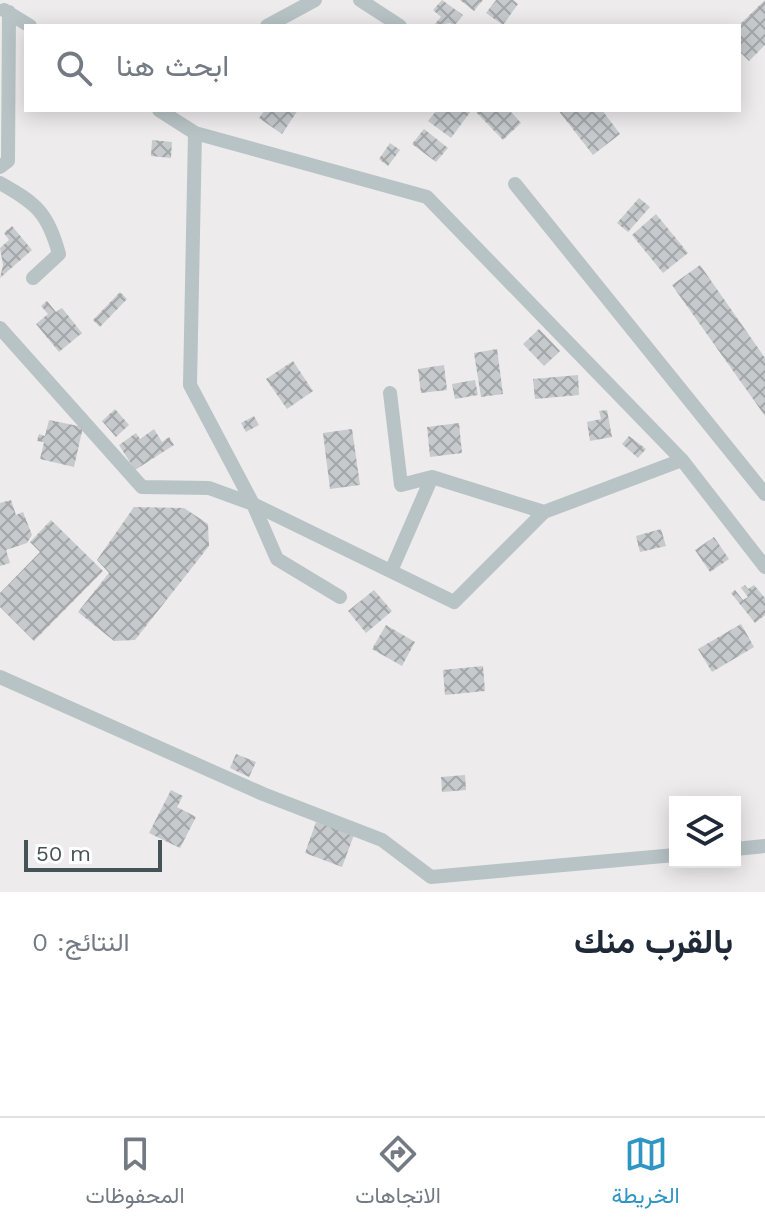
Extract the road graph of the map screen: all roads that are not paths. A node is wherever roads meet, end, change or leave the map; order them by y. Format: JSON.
{"nodes":[{"id":1,"x":315,"y":0,"type":"edge"},
{"id":2,"x":360,"y":0,"type":"edge"},
{"id":3,"x":4,"y":10,"type":"edge"},
{"id":4,"x":27,"y":24,"type":"edge"},
{"id":5,"x":271,"y":24,"type":"edge"},
{"id":6,"x":397,"y":24,"type":"edge"},
{"id":7,"x":171,"y":113,"type":"edge"},
{"id":8,"x":195,"y":133,"type":"junction"},
{"id":9,"x":0,"y":167,"type":"edge"},
{"id":10,"x":0,"y":183,"type":"edge"},
{"id":11,"x":515,"y":184,"type":"dead end"},
{"id":12,"x":33,"y":278,"type":"dead end"},
{"id":13,"x":0,"y":328,"type":"edge"},
{"id":14,"x":390,"y":393,"type":"dead end"},
{"id":15,"x":682,"y":460,"type":"junction"},
{"id":16,"x":432,"y":477,"type":"junction"},
{"id":17,"x":765,"y":494,"type":"edge"},
{"id":18,"x":253,"y":504,"type":"junction"},
{"id":19,"x":544,"y":512,"type":"junction"},
{"id":20,"x":765,"y":567,"type":"edge"},
{"id":21,"x":391,"y":571,"type":"junction"},
{"id":22,"x":340,"y":597,"type":"dead end"},
{"id":23,"x":0,"y":677,"type":"edge"},
{"id":24,"x":765,"y":846,"type":"edge"},
{"id":25,"x":741,"y":848,"type":"edge"},
{"id":26,"x":669,"y":856,"type":"edge"}],
"edges":[{"from":1,"to":5,"type":"street"},
{"from":2,"to":6,"type":"street"},
{"from":3,"to":4,"type":"street"},
{"from":3,"to":9,"type":"street"},
{"from":7,"to":8,"type":"street"},
{"from":8,"to":15,"type":"street"},
{"from":8,"to":18,"type":"street"},
{"from":10,"to":12,"type":"street"},
{"from":11,"to":17,"type":"street"},
{"from":13,"to":18,"type":"street"},
{"from":14,"to":16,"type":"street"},
{"from":15,"to":19,"type":"street"},
{"from":15,"to":20,"type":"street"},
{"from":16,"to":19,"type":"street"},
{"from":16,"to":21,"type":"street"},
{"from":18,"to":21,"type":"street"},
{"from":18,"to":22,"type":"street"},
{"from":19,"to":21,"type":"street"},
{"from":23,"to":26,"type":"street"},
{"from":24,"to":25,"type":"street"}]}
